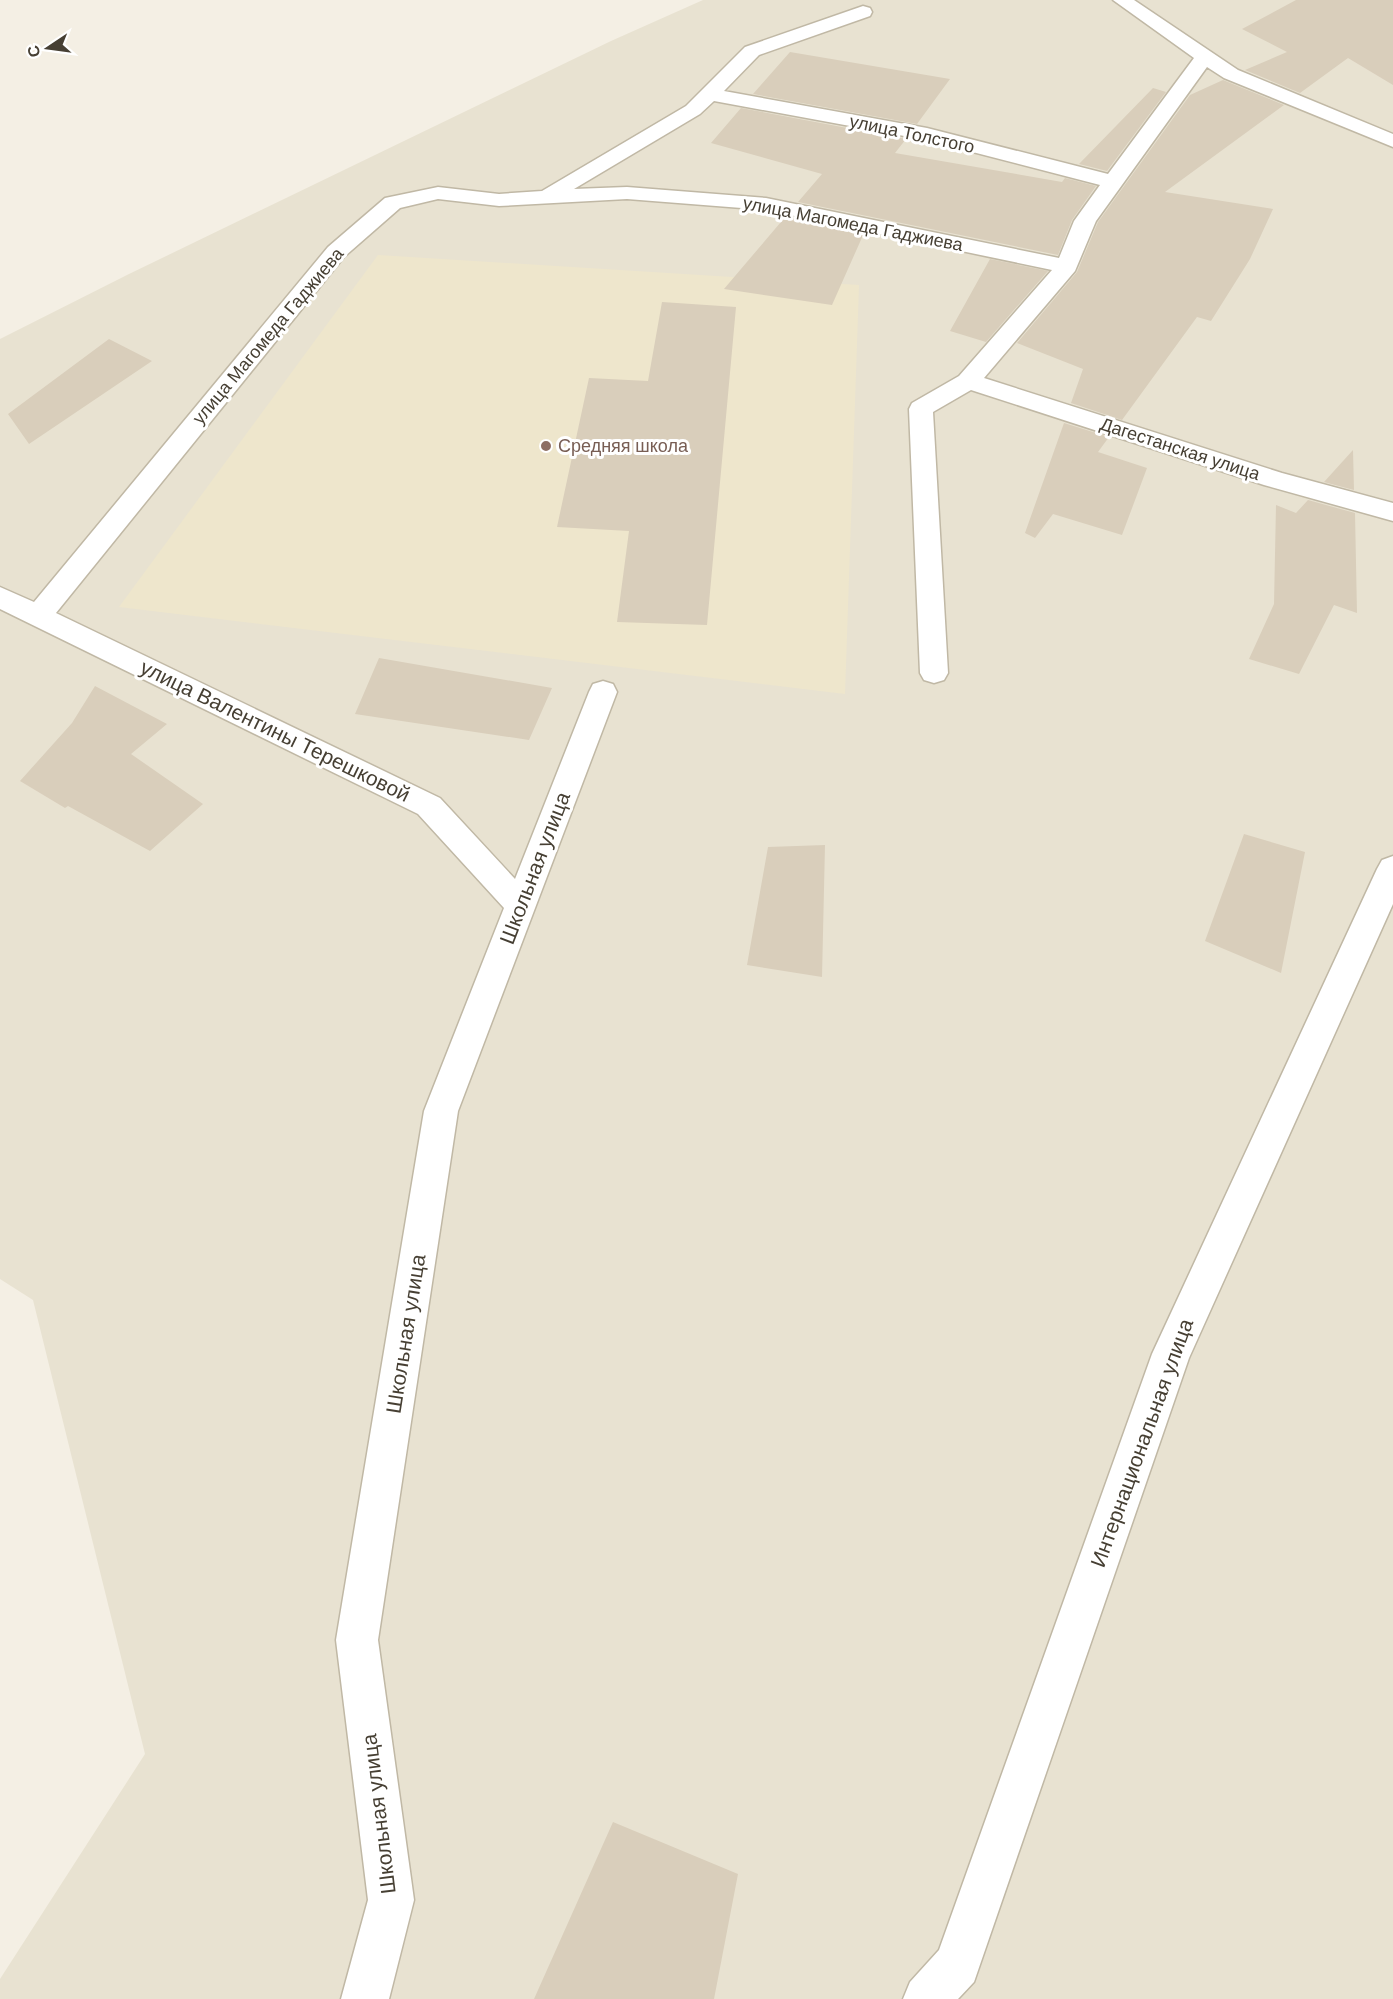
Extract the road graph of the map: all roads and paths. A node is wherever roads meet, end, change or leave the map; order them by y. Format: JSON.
{"nodes":[{"id":1,"x":1122,"y":0,"type":"edge"},
{"id":2,"x":863,"y":12,"type":"dead end"},
{"id":3,"x":1205,"y":56,"type":"junction"},
{"id":4,"x":709,"y":94,"type":"junction"},
{"id":5,"x":1393,"y":124,"type":"edge"},
{"id":6,"x":1370,"y":131,"type":"junction"},
{"id":7,"x":1393,"y":141,"type":"edge"},
{"id":8,"x":1114,"y":182,"type":"junction"},
{"id":9,"x":546,"y":197,"type":"junction"},
{"id":10,"x":1067,"y":266,"type":"junction"},
{"id":11,"x":968,"y":381,"type":"junction"},
{"id":12,"x":1393,"y":512,"type":"edge"},
{"id":13,"x":0,"y":597,"type":"edge"},
{"id":14,"x":38,"y":616,"type":"junction"},
{"id":15,"x":934,"y":673,"type":"dead end"},
{"id":16,"x":603,"y":692,"type":"dead end"},
{"id":17,"x":1393,"y":869,"type":"edge"},
{"id":18,"x":520,"y":905,"type":"junction"},
{"id":19,"x":365,"y":1999,"type":"edge"},
{"id":20,"x":927,"y":1999,"type":"edge"}],
"edges":[{"from":1,"to":3,"type":"street"},
{"from":2,"to":4,"type":"street"},
{"from":3,"to":6,"type":"street"},
{"from":3,"to":8,"type":"street"},
{"from":4,"to":8,"type":"street","name":"улица Толстого"},
{"from":4,"to":9,"type":"street"},
{"from":5,"to":6,"type":"street"},
{"from":6,"to":7,"type":"street"},
{"from":8,"to":10,"type":"street"},
{"from":9,"to":10,"type":"street","name":"улица Магомеда Гаджиева"},
{"from":9,"to":14,"type":"street","name":"улица Магомеда Гаджиева"},
{"from":10,"to":11,"type":"street"},
{"from":11,"to":12,"type":"street","name":"Дагестанская улица"},
{"from":11,"to":15,"type":"street"},
{"from":13,"to":14,"type":"street","name":"улица Валентины Терешковой"},
{"from":14,"to":18,"type":"street","name":"улица Валентины Терешковой"},
{"from":16,"to":18,"type":"street","name":"Школьная улица"},
{"from":17,"to":20,"type":"street","name":"Интернациональная улица"},
{"from":18,"to":19,"type":"street","name":"Школьная улица"}]}
